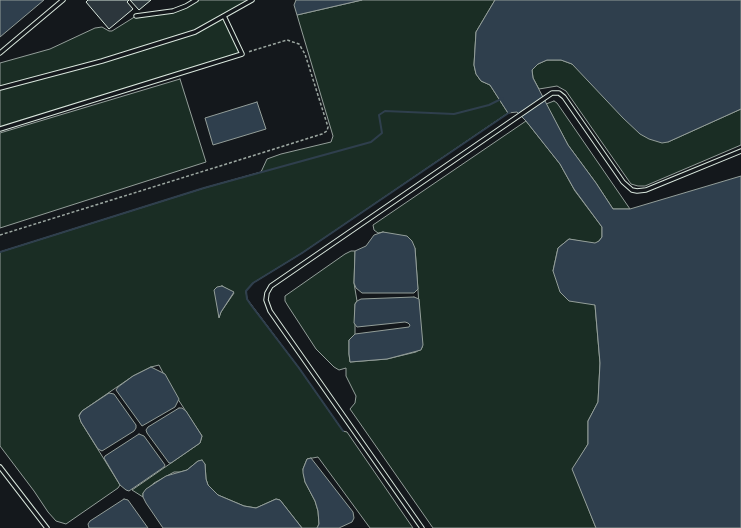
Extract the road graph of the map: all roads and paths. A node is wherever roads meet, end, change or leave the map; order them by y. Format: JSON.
{"nodes":[{"id":1,"x":63,"y":0,"type":"edge"},
{"id":2,"x":196,"y":0,"type":"edge"},
{"id":3,"x":252,"y":0,"type":"edge"},
{"id":4,"x":136,"y":16,"type":"dead end"},
{"id":5,"x":224,"y":16,"type":"junction"},
{"id":6,"x":0,"y":53,"type":"edge"},
{"id":7,"x":242,"y":54,"type":"junction"},
{"id":8,"x":0,"y":88,"type":"edge"},
{"id":9,"x":0,"y":129,"type":"edge"},
{"id":10,"x":741,"y":151,"type":"edge"},
{"id":11,"x":0,"y":235,"type":"edge"},
{"id":12,"x":0,"y":467,"type":"edge"},
{"id":13,"x":47,"y":528,"type":"edge"},
{"id":14,"x":422,"y":528,"type":"edge"}],
"edges":[{"from":1,"to":6,"type":"lane"},
{"from":2,"to":4,"type":"lane"},
{"from":3,"to":5,"type":"lane"},
{"from":5,"to":7,"type":"lane"},
{"from":5,"to":8,"type":"lane"},
{"from":7,"to":9,"type":"lane"},
{"from":7,"to":11,"type":"path"},
{"from":10,"to":14,"type":"lane"},
{"from":12,"to":13,"type":"lane"}]}
